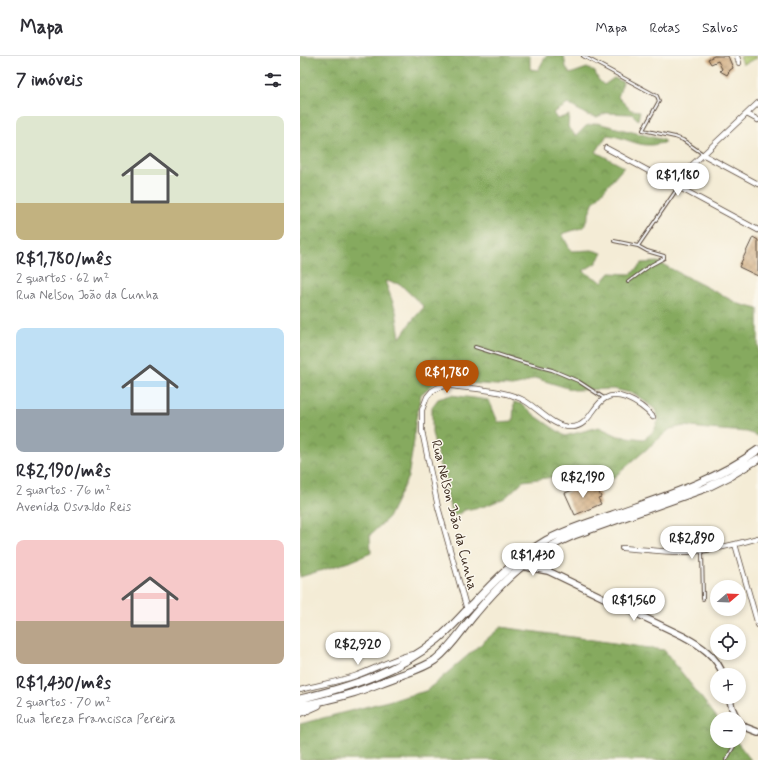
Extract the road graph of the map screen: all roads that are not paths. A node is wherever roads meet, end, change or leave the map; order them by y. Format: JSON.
{"nodes":[{"id":1,"x":583,"y":56,"type":"edge"},
{"id":2,"x":737,"y":56,"type":"edge"},
{"id":3,"x":739,"y":63,"type":"dead end"},
{"id":4,"x":758,"y":103,"type":"edge"},
{"id":5,"x":747,"y":114,"type":"junction"},
{"id":6,"x":758,"y":120,"type":"edge"},
{"id":7,"x":606,"y":148,"type":"dead end"},
{"id":8,"x":704,"y":155,"type":"junction"},
{"id":9,"x":758,"y":184,"type":"edge"},
{"id":10,"x":677,"y":188,"type":"junction"},
{"id":11,"x":758,"y":230,"type":"edge"},
{"id":12,"x":614,"y":241,"type":"dead end"},
{"id":13,"x":638,"y":246,"type":"junction"},
{"id":14,"x":628,"y":282,"type":"dead end"},
{"id":15,"x":475,"y":347,"type":"dead end"},
{"id":16,"x":604,"y":398,"type":"junction"},
{"id":17,"x":653,"y":417,"type":"dead end"},
{"id":18,"x":758,"y":450,"type":"edge"},
{"id":19,"x":758,"y":459,"type":"edge"},
{"id":20,"x":758,"y":538,"type":"edge"},
{"id":21,"x":735,"y":544,"type":"junction"},
{"id":22,"x":622,"y":548,"type":"dead end"},
{"id":23,"x":702,"y":550,"type":"junction"},
{"id":24,"x":538,"y":554,"type":"junction"},
{"id":25,"x":522,"y":566,"type":"junction"},
{"id":26,"x":548,"y":571,"type":"junction"},
{"id":27,"x":703,"y":599,"type":"dead end"},
{"id":28,"x":467,"y":610,"type":"junction"},
{"id":29,"x":758,"y":625,"type":"edge"},
{"id":30,"x":417,"y":654,"type":"junction"},
{"id":31,"x":720,"y":668,"type":"edge"},
{"id":32,"x":300,"y":690,"type":"edge"},
{"id":33,"x":300,"y":698,"type":"edge"},
{"id":34,"x":331,"y":699,"type":"junction"},
{"id":35,"x":300,"y":706,"type":"edge"},
{"id":36,"x":300,"y":714,"type":"edge"},
{"id":37,"x":746,"y":727,"type":"edge"},
{"id":38,"x":758,"y":732,"type":"edge"},
{"id":39,"x":733,"y":748,"type":"edge"},
{"id":40,"x":726,"y":760,"type":"edge"}],
"edges":[{"from":1,"to":8,"type":"lane"},
{"from":2,"to":3,"type":"street"},
{"from":4,"to":5,"type":"street"},
{"from":5,"to":6,"type":"street"},
{"from":5,"to":8,"type":"street"},
{"from":7,"to":10,"type":"street"},
{"from":8,"to":9,"type":"street"},
{"from":8,"to":10,"type":"street"},
{"from":10,"to":11,"type":"street"},
{"from":10,"to":13,"type":"lane"},
{"from":12,"to":13,"type":"lane"},
{"from":13,"to":14,"type":"lane"},
{"from":15,"to":16,"type":"lane"},
{"from":16,"to":17,"type":"street"},
{"from":16,"to":28,"type":"street","name":"Rua Nelson João da Cunha"},
{"from":18,"to":28,"type":"main road"},
{"from":19,"to":24,"type":"main road"},
{"from":20,"to":21,"type":"street"},
{"from":21,"to":23,"type":"street"},
{"from":21,"to":29,"type":"street"},
{"from":22,"to":23,"type":"street"},
{"from":23,"to":27,"type":"lane"},
{"from":24,"to":25,"type":"main road"},
{"from":24,"to":26,"type":"street"},
{"from":25,"to":26,"type":"street"},
{"from":25,"to":34,"type":"main road"},
{"from":26,"to":31,"type":"street"},
{"from":28,"to":30,"type":"main road"},
{"from":30,"to":32,"type":"street"},
{"from":30,"to":33,"type":"main road"},
{"from":34,"to":35,"type":"main road"},
{"from":34,"to":36,"type":"main road"},
{"from":37,"to":38,"type":"street"},
{"from":39,"to":40,"type":"lane"}]}
